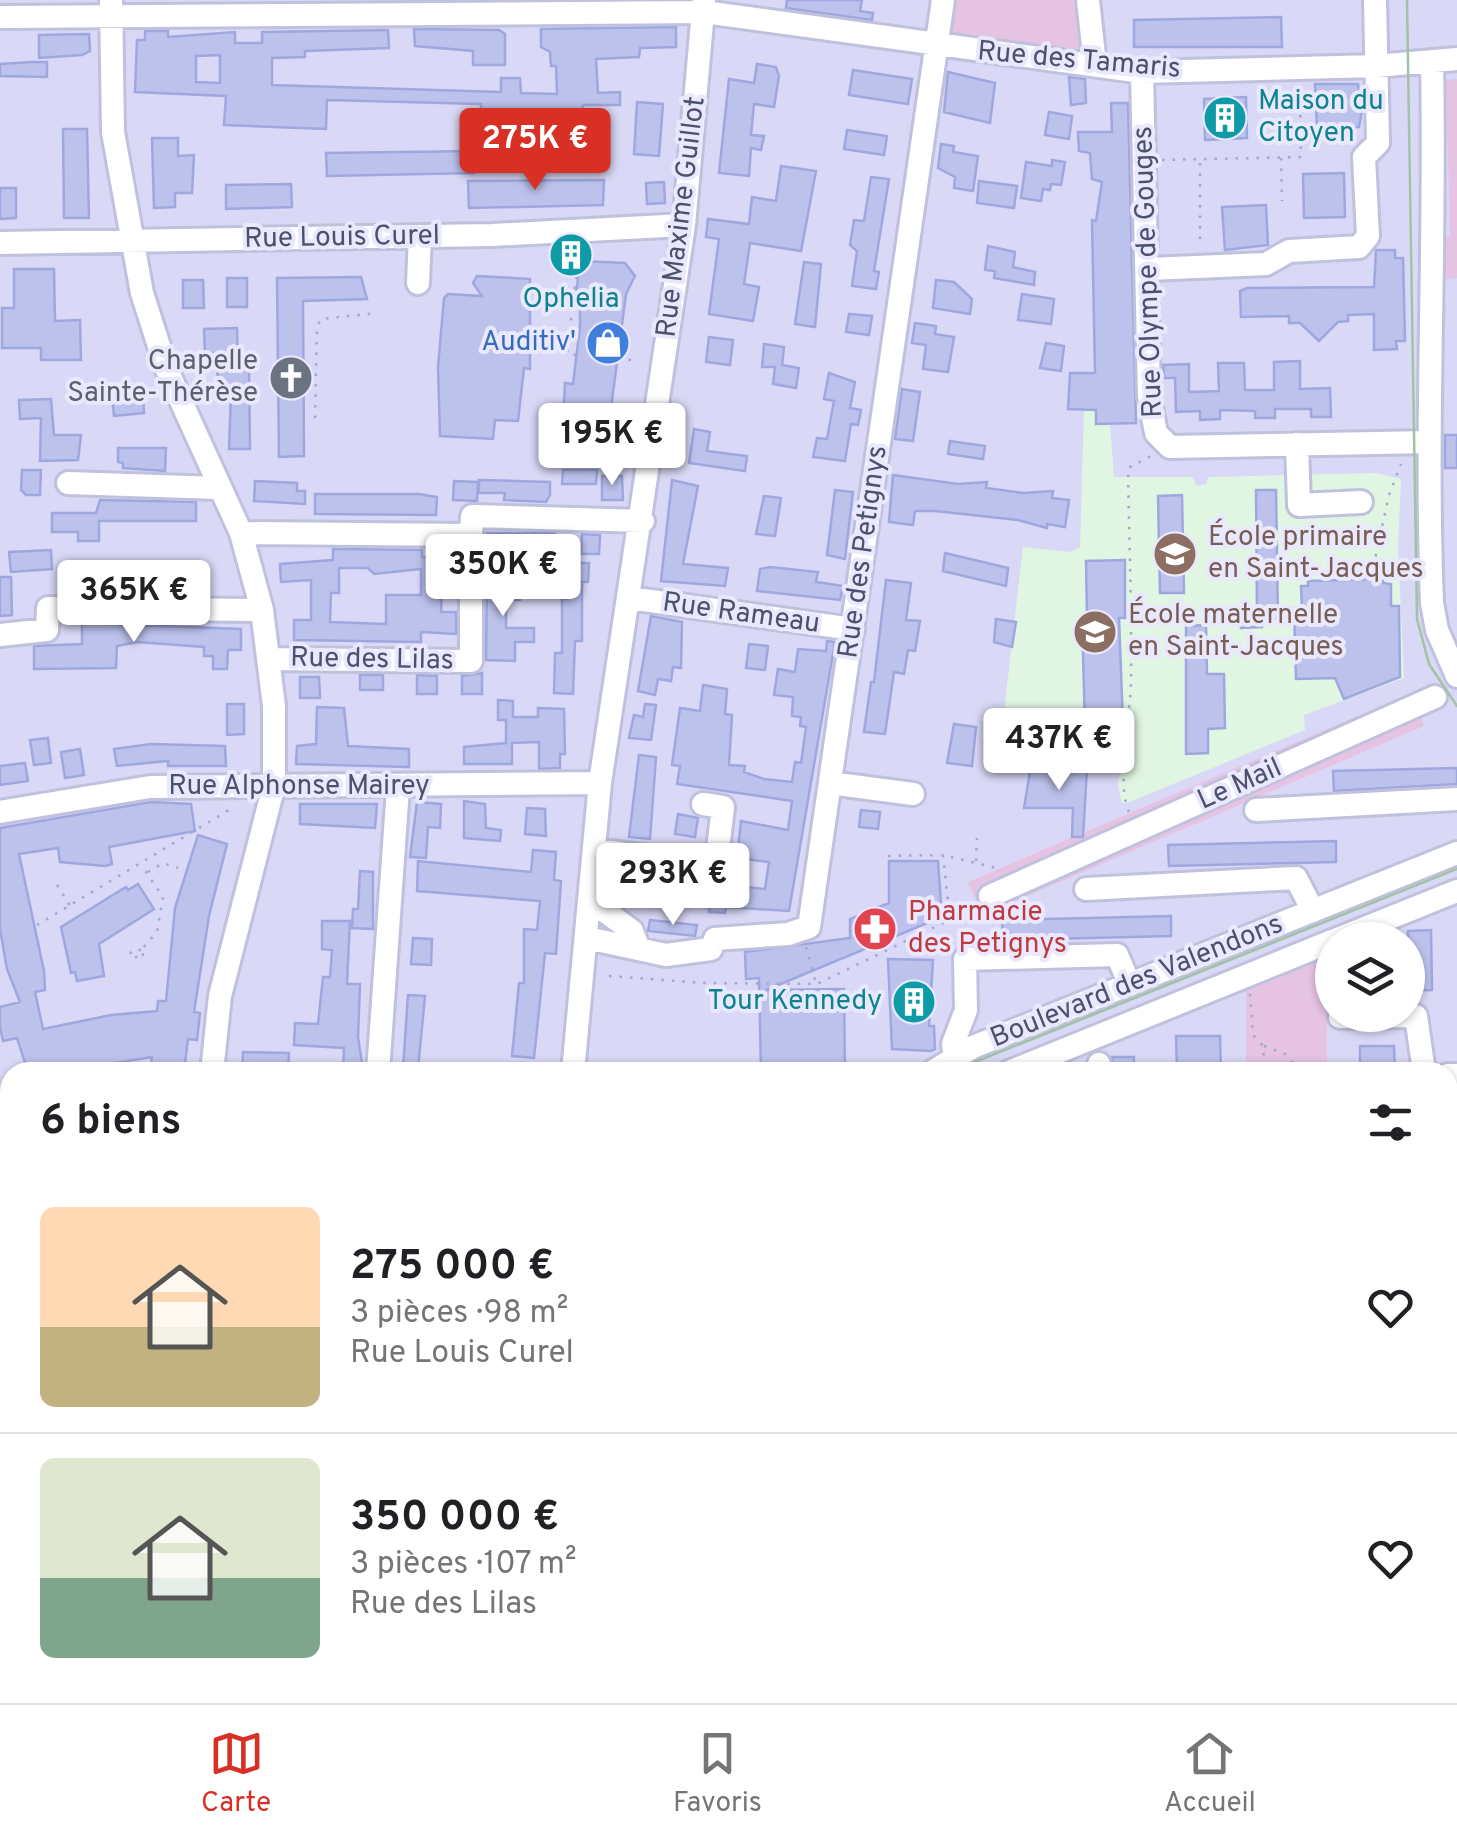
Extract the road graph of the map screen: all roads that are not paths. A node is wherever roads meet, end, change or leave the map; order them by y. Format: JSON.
{"nodes":[{"id":1,"x":743,"y":0,"type":"edge"},
{"id":2,"x":943,"y":0,"type":"edge"},
{"id":3,"x":1088,"y":0,"type":"edge"},
{"id":4,"x":1376,"y":0,"type":"edge"},
{"id":5,"x":704,"y":6,"type":"edge"},
{"id":6,"x":110,"y":8,"type":"edge"},
{"id":7,"x":0,"y":17,"type":"edge"},
{"id":8,"x":938,"y":48,"type":"junction"},
{"id":9,"x":1457,"y":59,"type":"edge"},
{"id":10,"x":1432,"y":61,"type":"junction"},
{"id":11,"x":1095,"y":65,"type":"junction"},
{"id":12,"x":1376,"y":66,"type":"junction"},
{"id":13,"x":1142,"y":72,"type":"junction"},
{"id":14,"x":684,"y":225,"type":"junction"},
{"id":15,"x":420,"y":236,"type":"junction"},
{"id":16,"x":0,"y":242,"type":"edge"},
{"id":17,"x":131,"y":242,"type":"junction"},
{"id":18,"x":1149,"y":269,"type":"junction"},
{"id":19,"x":418,"y":283,"type":"dead end"},
{"id":20,"x":1429,"y":442,"type":"junction"},
{"id":21,"x":1297,"y":444,"type":"junction"},
{"id":22,"x":68,"y":483,"type":"dead end"},
{"id":23,"x":219,"y":488,"type":"junction"},
{"id":24,"x":1361,"y":502,"type":"dead end"},
{"id":25,"x":642,"y":521,"type":"junction"},
{"id":26,"x":471,"y":526,"type":"junction"},
{"id":27,"x":241,"y":533,"type":"junction"},
{"id":28,"x":629,"y":598,"type":"junction"},
{"id":29,"x":262,"y":610,"type":"junction"},
{"id":30,"x":853,"y":630,"type":"junction"},
{"id":31,"x":0,"y":635,"type":"edge"},
{"id":32,"x":268,"y":658,"type":"junction"},
{"id":33,"x":1457,"y":676,"type":"edge"},
{"id":34,"x":1435,"y":698,"type":"dead end"},
{"id":35,"x":600,"y":783,"type":"junction"},
{"id":36,"x":830,"y":783,"type":"junction"},
{"id":37,"x":265,"y":786,"type":"junction"},
{"id":38,"x":398,"y":788,"type":"junction"},
{"id":39,"x":913,"y":794,"type":"dead end"},
{"id":40,"x":1457,"y":799,"type":"edge"},
{"id":41,"x":703,"y":804,"type":"dead end"},
{"id":42,"x":1256,"y":810,"type":"dead end"},
{"id":43,"x":0,"y":812,"type":"edge"},
{"id":44,"x":596,"y":850,"type":"junction"},
{"id":45,"x":1457,"y":854,"type":"edge"},
{"id":46,"x":1086,"y":889,"type":"dead end"},
{"id":47,"x":1457,"y":891,"type":"edge"},
{"id":48,"x":999,"y":892,"type":"road end"},
{"id":49,"x":591,"y":901,"type":"junction"},
{"id":50,"x":1314,"y":912,"type":"junction"},
{"id":51,"x":1379,"y":922,"type":"edge"},
{"id":52,"x":587,"y":938,"type":"junction"},
{"id":53,"x":1315,"y":948,"type":"edge"},
{"id":54,"x":639,"y":949,"type":"junction"},
{"id":55,"x":1130,"y":985,"type":"junction"},
{"id":56,"x":1418,"y":1032,"type":"edge"},
{"id":57,"x":955,"y":1058,"type":"junction"},
{"id":58,"x":213,"y":1062,"type":"edge"},
{"id":59,"x":379,"y":1062,"type":"edge"},
{"id":60,"x":573,"y":1062,"type":"edge"},
{"id":61,"x":948,"y":1062,"type":"edge"},
{"id":62,"x":1034,"y":1062,"type":"edge"},
{"id":63,"x":1423,"y":1062,"type":"edge"}],
"edges":[{"from":1,"to":5,"type":"street"},
{"from":2,"to":8,"type":"street","name":"Rue des Petignys"},
{"from":3,"to":11,"type":"street"},
{"from":4,"to":12,"type":"street"},
{"from":5,"to":6,"type":"street"},
{"from":5,"to":8,"type":"street","name":"Rue des Tamaris"},
{"from":5,"to":14,"type":"street","name":"Rue Maxime Guillot"},
{"from":6,"to":7,"type":"street"},
{"from":6,"to":17,"type":"street"},
{"from":8,"to":11,"type":"street","name":"Rue des Tamaris"},
{"from":8,"to":30,"type":"street","name":"Rue des Petignys"},
{"from":9,"to":10,"type":"street","name":"Rue des Tamaris"},
{"from":10,"to":12,"type":"street","name":"Rue des Tamaris"},
{"from":10,"to":20,"type":"street"},
{"from":11,"to":13,"type":"street","name":"Rue des Tamaris"},
{"from":12,"to":13,"type":"street","name":"Rue des Tamaris"},
{"from":12,"to":18,"type":"street"},
{"from":13,"to":18,"type":"street","name":"Rue Olympe de Gouges"},
{"from":14,"to":15,"type":"street","name":"Rue Louis Curel"},
{"from":14,"to":25,"type":"street","name":"Rue Maxime Guillot"},
{"from":15,"to":17,"type":"street","name":"Rue Louis Curel"},
{"from":15,"to":19,"type":"street"},
{"from":16,"to":17,"type":"street","name":"Rue Louis Curel"},
{"from":17,"to":23,"type":"street"},
{"from":18,"to":21,"type":"street","name":"Rue Olympe de Gouges"},
{"from":20,"to":21,"type":"street","name":"Rue Olympe de Gouges"},
{"from":20,"to":33,"type":"street"},
{"from":21,"to":24,"type":"street"},
{"from":22,"to":23,"type":"street"},
{"from":23,"to":27,"type":"street"},
{"from":25,"to":26,"type":"street"},
{"from":25,"to":28,"type":"street","name":"Rue Maxime Guillot"},
{"from":26,"to":27,"type":"street"},
{"from":26,"to":32,"type":"street","name":"Rue des Lilas"},
{"from":27,"to":29,"type":"street"},
{"from":28,"to":30,"type":"street","name":"Rue Rameau"},
{"from":28,"to":35,"type":"street","name":"Rue Maxime Guillot"},
{"from":29,"to":31,"type":"street"},
{"from":29,"to":32,"type":"street"},
{"from":30,"to":36,"type":"street","name":"Rue des Petignys"},
{"from":32,"to":37,"type":"street"},
{"from":34,"to":48,"type":"street","name":"Le Mail"},
{"from":35,"to":38,"type":"street","name":"Rue Alphonse Mairey"},
{"from":35,"to":44,"type":"street","name":"Rue Maxime Guillot"},
{"from":36,"to":39,"type":"street"},
{"from":36,"to":54,"type":"street","name":"Rue des Petignys"},
{"from":37,"to":38,"type":"street","name":"Rue Alphonse Mairey"},
{"from":37,"to":43,"type":"street","name":"Rue Alphonse Mairey"},
{"from":37,"to":58,"type":"street"},
{"from":38,"to":59,"type":"street"},
{"from":40,"to":42,"type":"street"},
{"from":41,"to":44,"type":"street"},
{"from":44,"to":49,"type":"street","name":"Rue Maxime Guillot"},
{"from":45,"to":50,"type":"street","name":"Boulevard des Valendons"},
{"from":46,"to":50,"type":"street"},
{"from":47,"to":51,"type":"street","name":"Boulevard des Valendons"},
{"from":49,"to":52,"type":"street","name":"Rue Maxime Guillot"},
{"from":49,"to":54,"type":"street"},
{"from":50,"to":55,"type":"street","name":"Boulevard des Valendons"},
{"from":52,"to":54,"type":"street"},
{"from":52,"to":60,"type":"street","name":"Rue Maxime Guillot"},
{"from":53,"to":62,"type":"street","name":"Boulevard des Valendons"},
{"from":55,"to":57,"type":"street","name":"Boulevard des Valendons"},
{"from":55,"to":57,"type":"street"},
{"from":56,"to":63,"type":"street"},
{"from":57,"to":61,"type":"street","name":"Boulevard des Valendons"}]}
